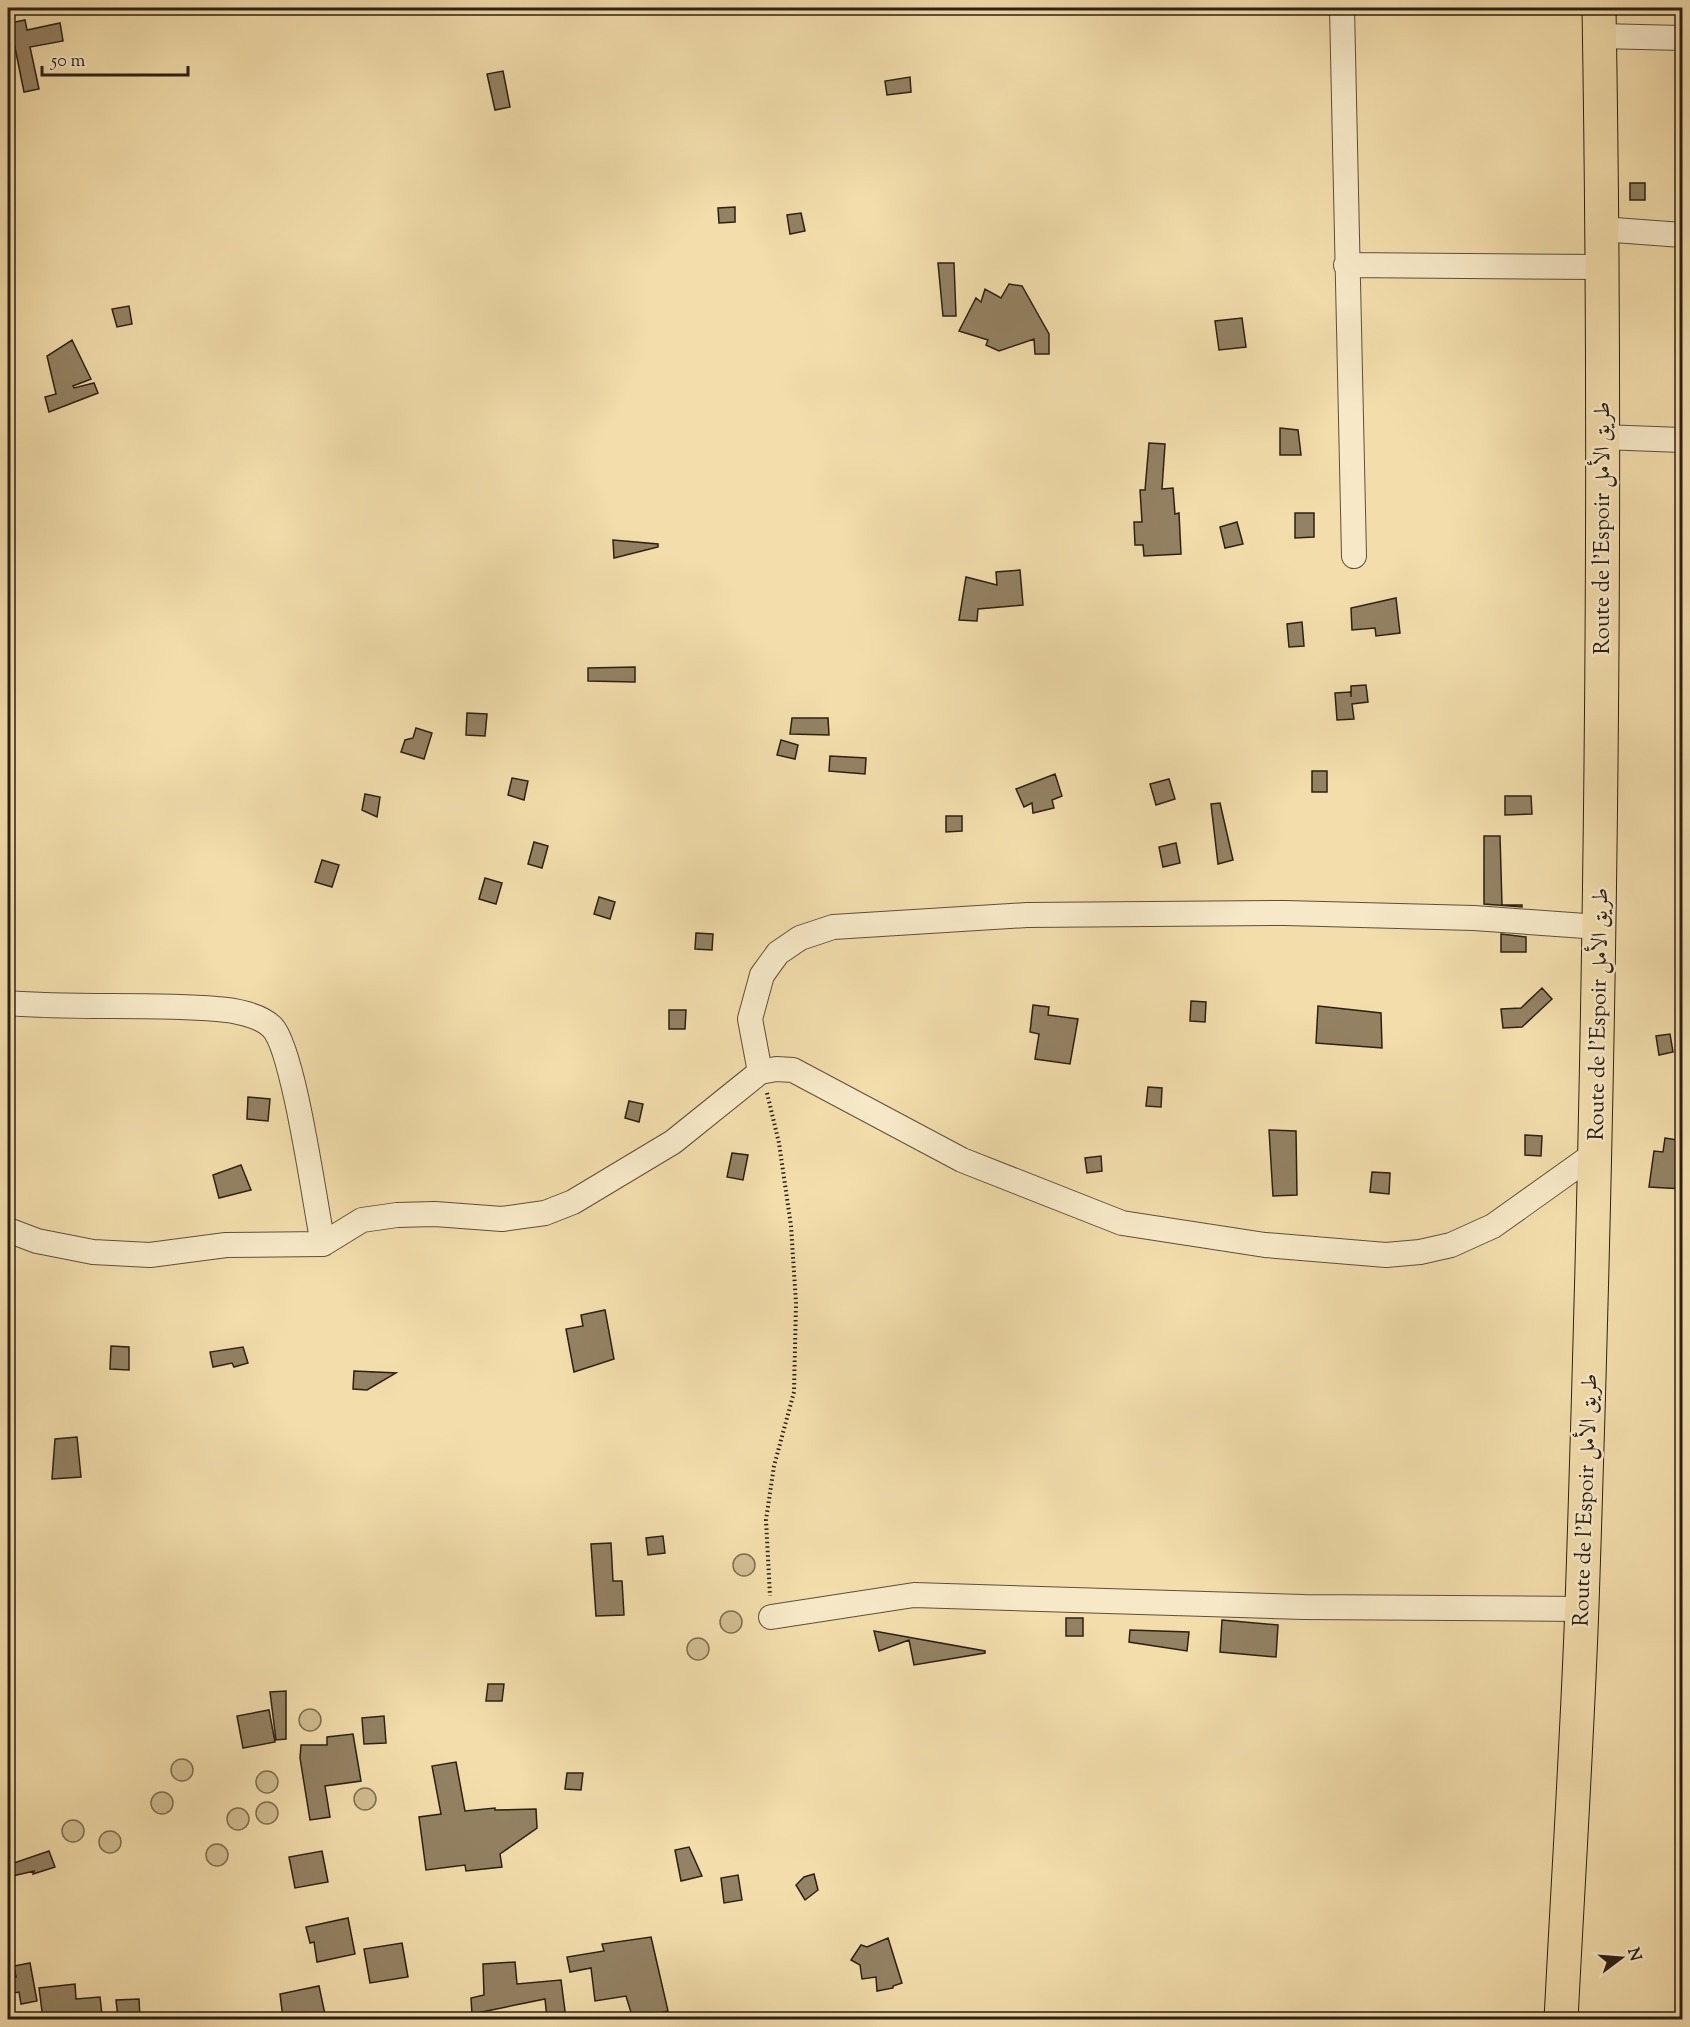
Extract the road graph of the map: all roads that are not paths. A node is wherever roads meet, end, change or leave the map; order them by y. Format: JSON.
{"nodes":[{"id":1,"x":1342,"y":8,"type":"edge"},
{"id":2,"x":1599,"y":22,"type":"edge"},
{"id":3,"x":1683,"y":38,"type":"edge"},
{"id":4,"x":1601,"y":229,"type":"junction"},
{"id":5,"x":1683,"y":235,"type":"edge"},
{"id":6,"x":1346,"y":265,"type":"junction"},
{"id":7,"x":1600,"y":267,"type":"junction"},
{"id":8,"x":1602,"y":437,"type":"junction"},
{"id":9,"x":1683,"y":440,"type":"edge"},
{"id":10,"x":1354,"y":556,"type":"dead end"},
{"id":11,"x":1599,"y":927,"type":"junction"},
{"id":12,"x":8,"y":1002,"type":"edge"},
{"id":13,"x":760,"y":1072,"type":"junction"},
{"id":14,"x":1594,"y":1154,"type":"junction"},
{"id":15,"x":8,"y":1230,"type":"edge"},
{"id":16,"x":322,"y":1244,"type":"junction"},
{"id":17,"x":1582,"y":1609,"type":"junction"},
{"id":18,"x":771,"y":1617,"type":"road end"},
{"id":19,"x":1561,"y":2019,"type":"edge"}],
"edges":[{"from":1,"to":6,"type":"street"},
{"from":2,"to":3,"type":"street"},
{"from":2,"to":4,"type":"highway","name":"Route de l’Espoir طريق الأمل"},
{"from":4,"to":5,"type":"street"},
{"from":4,"to":7,"type":"highway","name":"Route de l’Espoir طريق الأمل"},
{"from":6,"to":7,"type":"street"},
{"from":6,"to":10,"type":"street"},
{"from":7,"to":8,"type":"highway","name":"Route de l’Espoir طريق الأمل"},
{"from":8,"to":9,"type":"street"},
{"from":8,"to":11,"type":"highway","name":"Route de l’Espoir طريق الأمل"},
{"from":11,"to":13,"type":"street"},
{"from":11,"to":14,"type":"highway","name":"Route de l’Espoir طريق الأمل"},
{"from":12,"to":16,"type":"street"},
{"from":13,"to":14,"type":"street"},
{"from":13,"to":16,"type":"street"},
{"from":14,"to":17,"type":"highway","name":"Route de l’Espoir طريق الأمل"},
{"from":15,"to":16,"type":"street"},
{"from":17,"to":18,"type":"street"},
{"from":17,"to":19,"type":"highway","name":"Route de l’Espoir طريق الأمل"}]}
